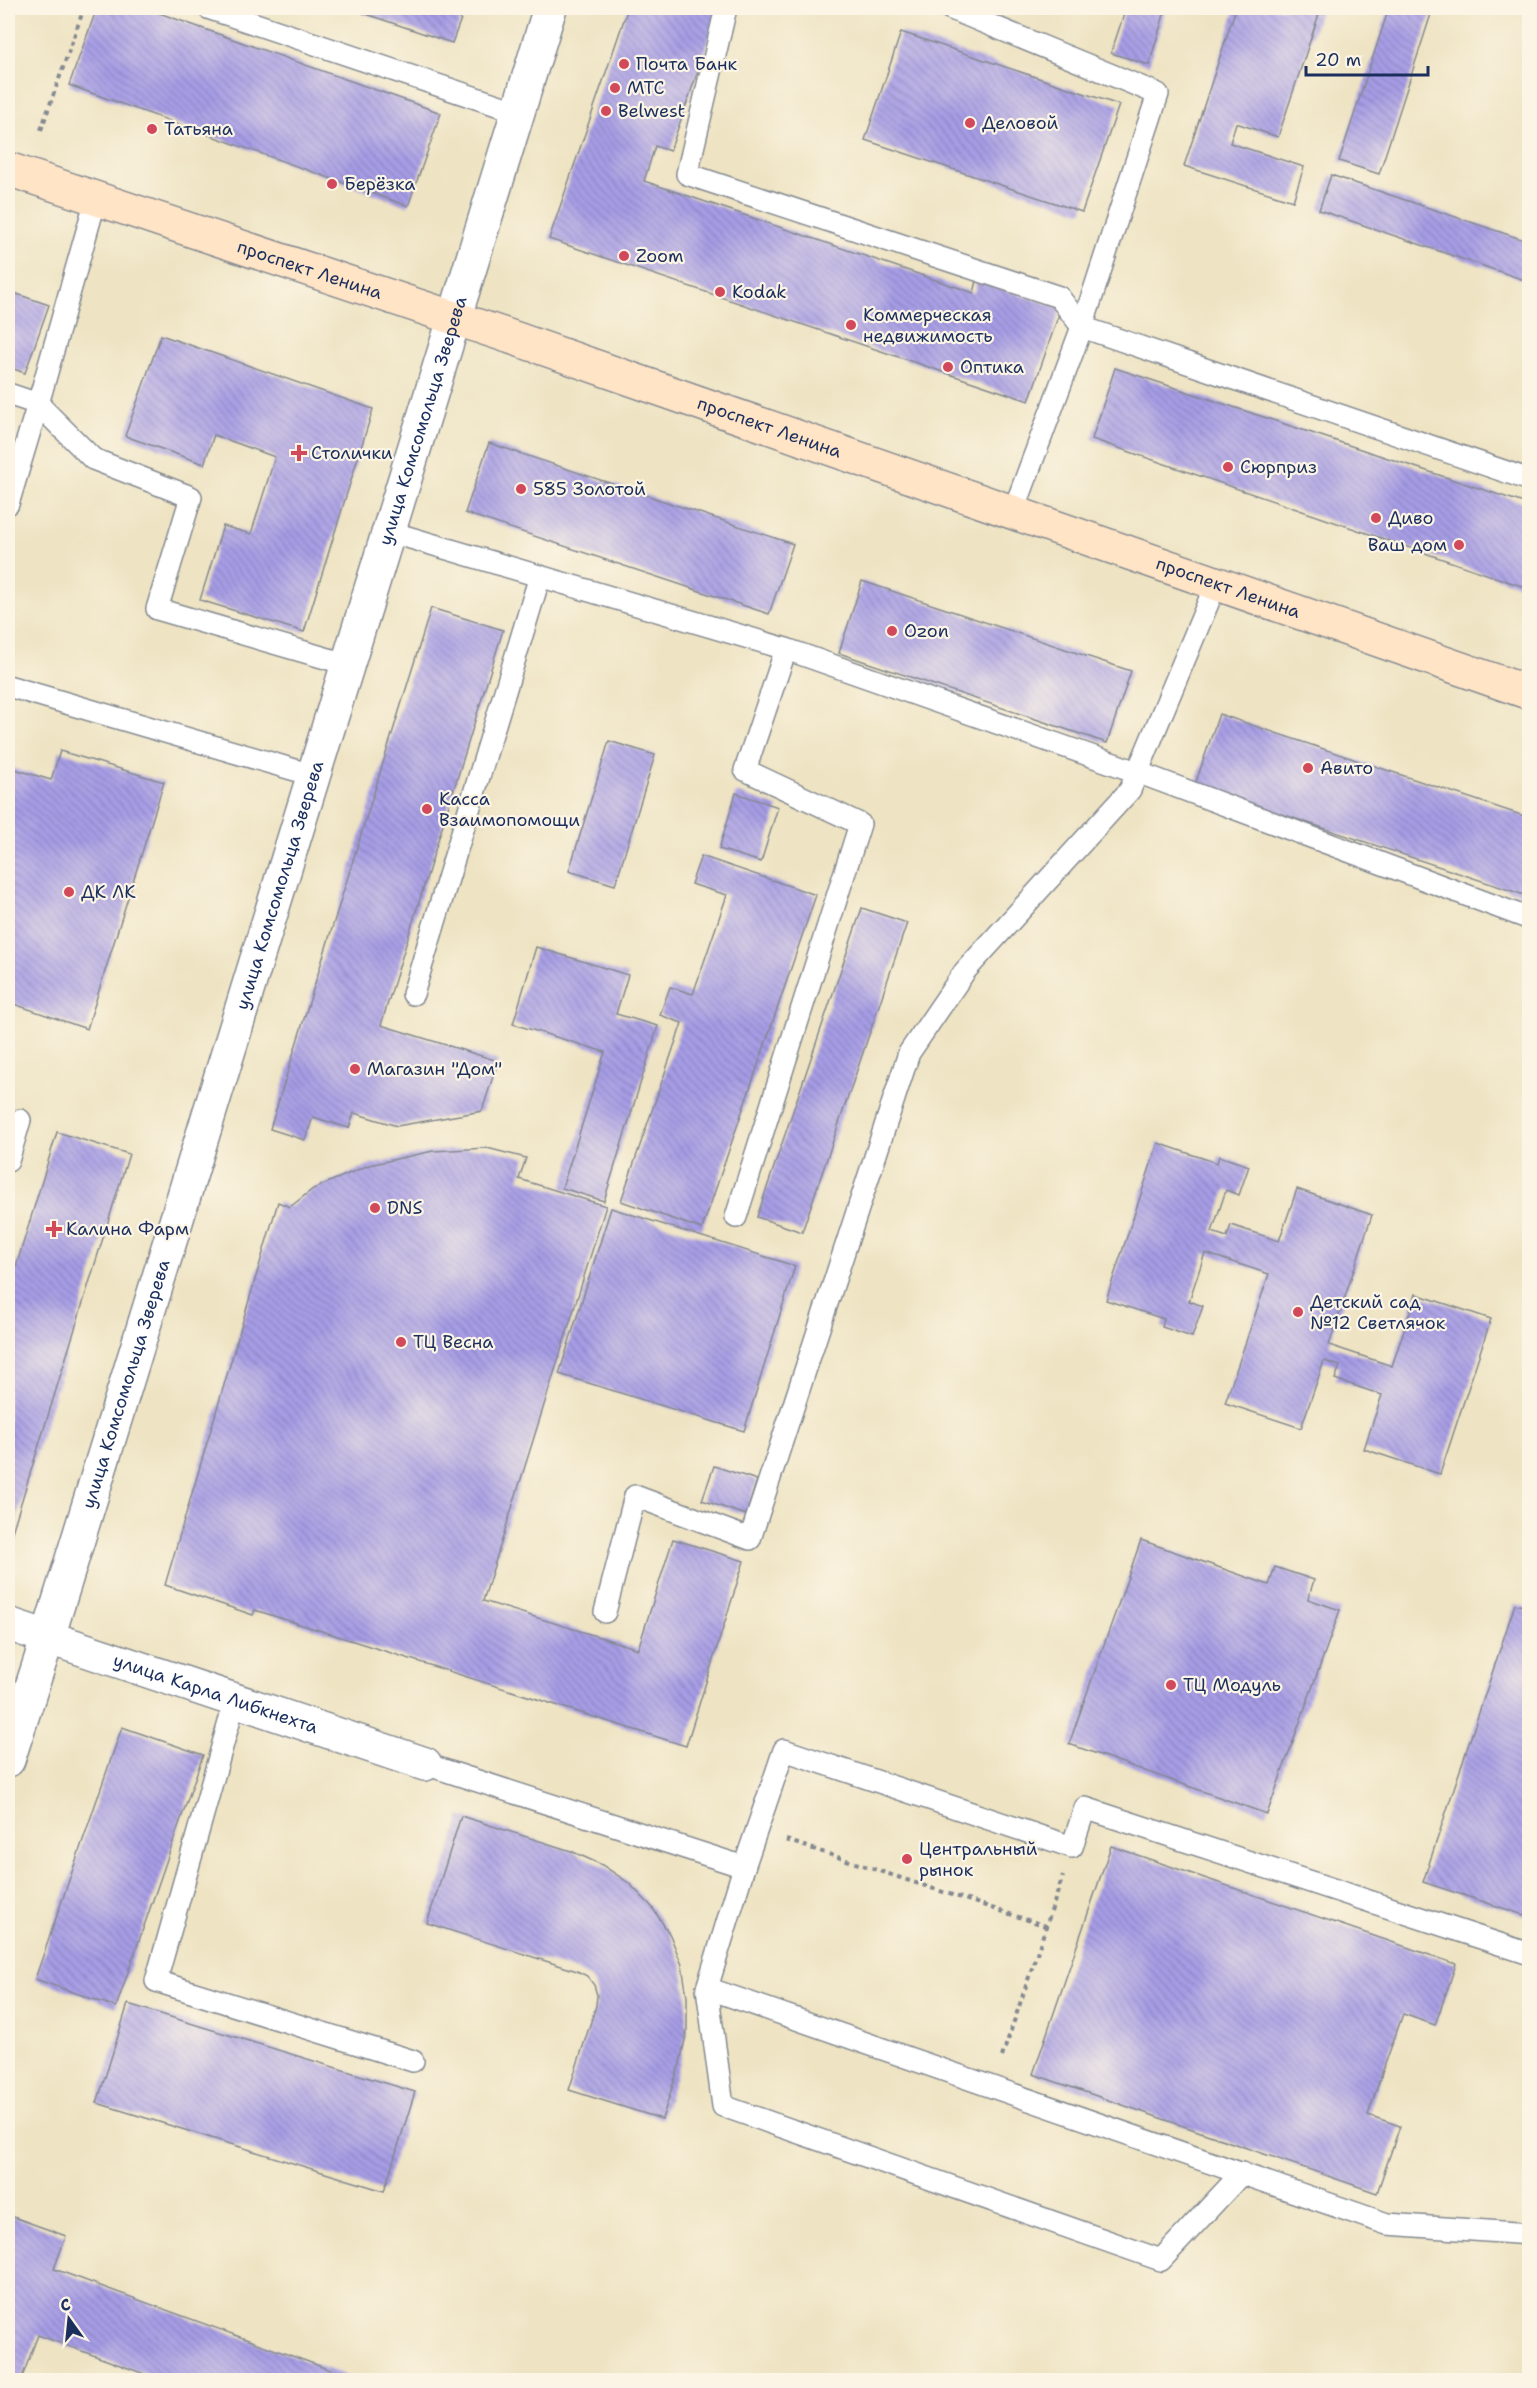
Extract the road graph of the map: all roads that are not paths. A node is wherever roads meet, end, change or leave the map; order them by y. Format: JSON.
{"nodes":[{"id":1,"x":208,"y":8,"type":"edge"},
{"id":2,"x":550,"y":8,"type":"edge"},
{"id":3,"x":726,"y":8,"type":"edge"},
{"id":4,"x":949,"y":8,"type":"edge"},
{"id":5,"x":518,"y":112,"type":"junction"},
{"id":6,"x":8,"y":169,"type":"edge"},
{"id":7,"x":96,"y":199,"type":"junction"},
{"id":8,"x":454,"y":318,"type":"junction"},
{"id":9,"x":1082,"y":327,"type":"junction"},
{"id":10,"x":8,"y":394,"type":"edge"},
{"id":11,"x":38,"y":404,"type":"junction"},
{"id":12,"x":1530,"y":480,"type":"edge"},
{"id":13,"x":8,"y":504,"type":"edge"},
{"id":14,"x":1013,"y":513,"type":"junction"},
{"id":15,"x":387,"y":531,"type":"junction"},
{"id":16,"x":540,"y":576,"type":"junction"},
{"id":17,"x":1216,"y":584,"type":"junction"},
{"id":18,"x":786,"y":649,"type":"junction"},
{"id":19,"x":346,"y":664,"type":"junction"},
{"id":20,"x":8,"y":686,"type":"edge"},
{"id":21,"x":1530,"y":693,"type":"edge"},
{"id":22,"x":1137,"y":772,"type":"junction"},
{"id":23,"x":312,"y":775,"type":"junction"},
{"id":24,"x":1530,"y":919,"type":"edge"},
{"id":25,"x":413,"y":994,"type":"dead end"},
{"id":26,"x":20,"y":1120,"type":"dead end"},
{"id":27,"x":8,"y":1161,"type":"edge"},
{"id":28,"x":736,"y":1217,"type":"dead end"},
{"id":29,"x":605,"y":1612,"type":"dead end"},
{"id":30,"x":8,"y":1624,"type":"edge"},
{"id":31,"x":48,"y":1637,"type":"junction"},
{"id":32,"x":235,"y":1701,"type":"junction"},
{"id":33,"x":8,"y":1760,"type":"edge"},
{"id":34,"x":425,"y":1764,"type":"joint"},
{"id":35,"x":744,"y":1867,"type":"junction"},
{"id":36,"x":1530,"y":1954,"type":"edge"},
{"id":37,"x":707,"y":1988,"type":"junction"},
{"id":38,"x":413,"y":2061,"type":"dead end"},
{"id":39,"x":1242,"y":2173,"type":"junction"},
{"id":40,"x":1530,"y":2234,"type":"edge"}],
"edges":[{"from":1,"to":5,"type":"lane"},
{"from":2,"to":5,"type":"street","name":"улица Комсомольца Зверева"},
{"from":3,"to":9,"type":"lane"},
{"from":4,"to":9,"type":"lane"},
{"from":5,"to":8,"type":"street","name":"улица Комсомольца Зверева"},
{"from":6,"to":7,"type":"main road","name":"проспект Ленина"},
{"from":7,"to":8,"type":"main road","name":"проспект Ленина"},
{"from":7,"to":11,"type":"lane"},
{"from":8,"to":14,"type":"main road","name":"проспект Ленина"},
{"from":8,"to":15,"type":"street","name":"улица Комсомольца Зверева"},
{"from":9,"to":12,"type":"lane"},
{"from":9,"to":14,"type":"lane"},
{"from":10,"to":11,"type":"lane"},
{"from":11,"to":13,"type":"lane"},
{"from":11,"to":19,"type":"lane"},
{"from":14,"to":17,"type":"main road","name":"проспект Ленина"},
{"from":15,"to":16,"type":"lane"},
{"from":15,"to":19,"type":"street","name":"улица Комсомольца Зверева"},
{"from":16,"to":18,"type":"lane"},
{"from":16,"to":25,"type":"lane"},
{"from":17,"to":21,"type":"main road","name":"проспект Ленина"},
{"from":17,"to":22,"type":"lane"},
{"from":18,"to":22,"type":"lane"},
{"from":18,"to":28,"type":"lane"},
{"from":19,"to":23,"type":"street","name":"улица Комсомольца Зверева"},
{"from":20,"to":23,"type":"lane"},
{"from":22,"to":24,"type":"lane"},
{"from":22,"to":29,"type":"lane"},
{"from":23,"to":31,"type":"street","name":"улица Комсомольца Зверева"},
{"from":26,"to":27,"type":"lane"},
{"from":30,"to":31,"type":"street","name":"улица Карла Либкнехта"},
{"from":31,"to":32,"type":"street","name":"улица Карла Либкнехта"},
{"from":31,"to":33,"type":"street","name":"улица Комсомольца Зверева"},
{"from":32,"to":34,"type":"street","name":"улица Карла Либкнехта"},
{"from":32,"to":38,"type":"lane"},
{"from":34,"to":35,"type":"lane"},
{"from":35,"to":36,"type":"lane"},
{"from":35,"to":37,"type":"lane"},
{"from":37,"to":39,"type":"lane"},
{"from":37,"to":39,"type":"lane"},
{"from":39,"to":40,"type":"lane"}]}
